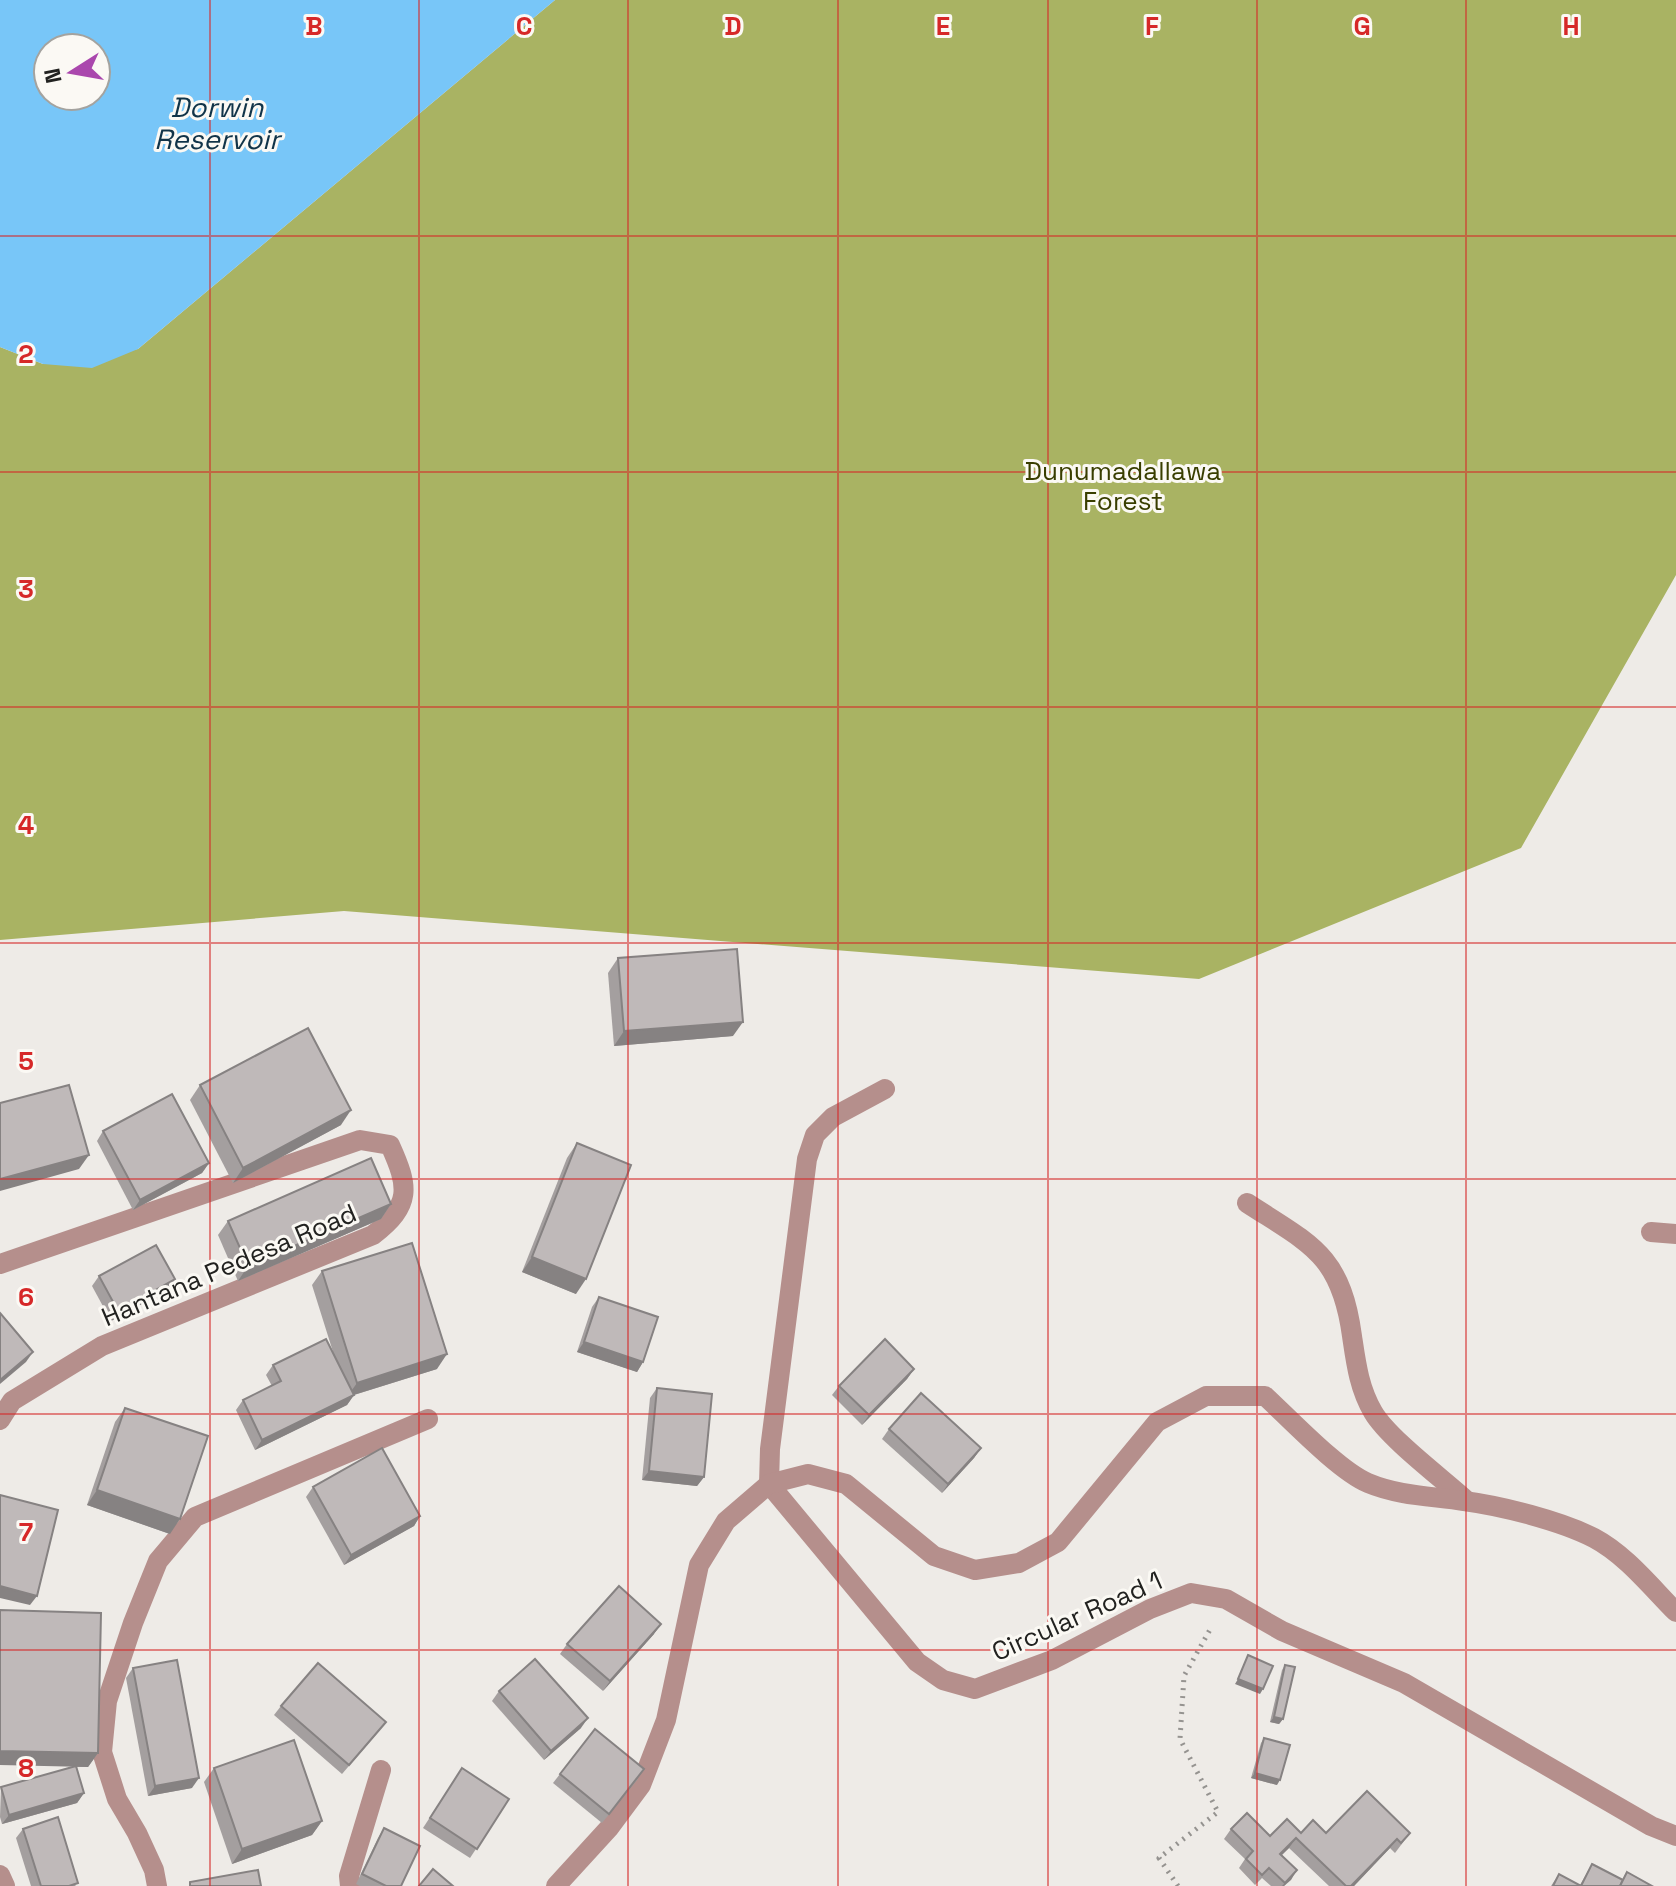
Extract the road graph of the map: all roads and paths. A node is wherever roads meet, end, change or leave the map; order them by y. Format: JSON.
{"nodes":[{"id":1,"x":885,"y":1089,"type":"dead end"},
{"id":2,"x":1247,"y":1203,"type":"dead end"},
{"id":3,"x":1651,"y":1232,"type":"dead end"},
{"id":4,"x":1676,"y":1234,"type":"edge"},
{"id":5,"x":0,"y":1264,"type":"edge"},
{"id":6,"x":428,"y":1419,"type":"dead end"},
{"id":7,"x":0,"y":1420,"type":"edge"},
{"id":8,"x":769,"y":1484,"type":"junction"},
{"id":9,"x":1467,"y":1501,"type":"junction"},
{"id":10,"x":1226,"y":1599,"type":"junction"},
{"id":11,"x":1676,"y":1612,"type":"edge"},
{"id":12,"x":381,"y":1770,"type":"dead end"},
{"id":13,"x":1676,"y":1836,"type":"edge"},
{"id":14,"x":0,"y":1875,"type":"edge"},
{"id":15,"x":5,"y":1886,"type":"edge"},
{"id":16,"x":157,"y":1886,"type":"edge"},
{"id":17,"x":350,"y":1886,"type":"edge"},
{"id":18,"x":556,"y":1886,"type":"edge"},
{"id":19,"x":1178,"y":1886,"type":"edge"}],
"edges":[{"from":1,"to":8,"type":"street"},
{"from":2,"to":9,"type":"street"},
{"from":3,"to":4,"type":"street"},
{"from":5,"to":7,"type":"street","name":"Hantana Pedesa Road"},
{"from":6,"to":16,"type":"street"},
{"from":8,"to":9,"type":"street"},
{"from":8,"to":10,"type":"street","name":"Circular Road 1"},
{"from":8,"to":18,"type":"street"},
{"from":9,"to":11,"type":"street"},
{"from":10,"to":13,"type":"street","name":"Circular Road 1"},
{"from":10,"to":19,"type":"path"},
{"from":12,"to":17,"type":"street"},
{"from":14,"to":15,"type":"street"}]}
